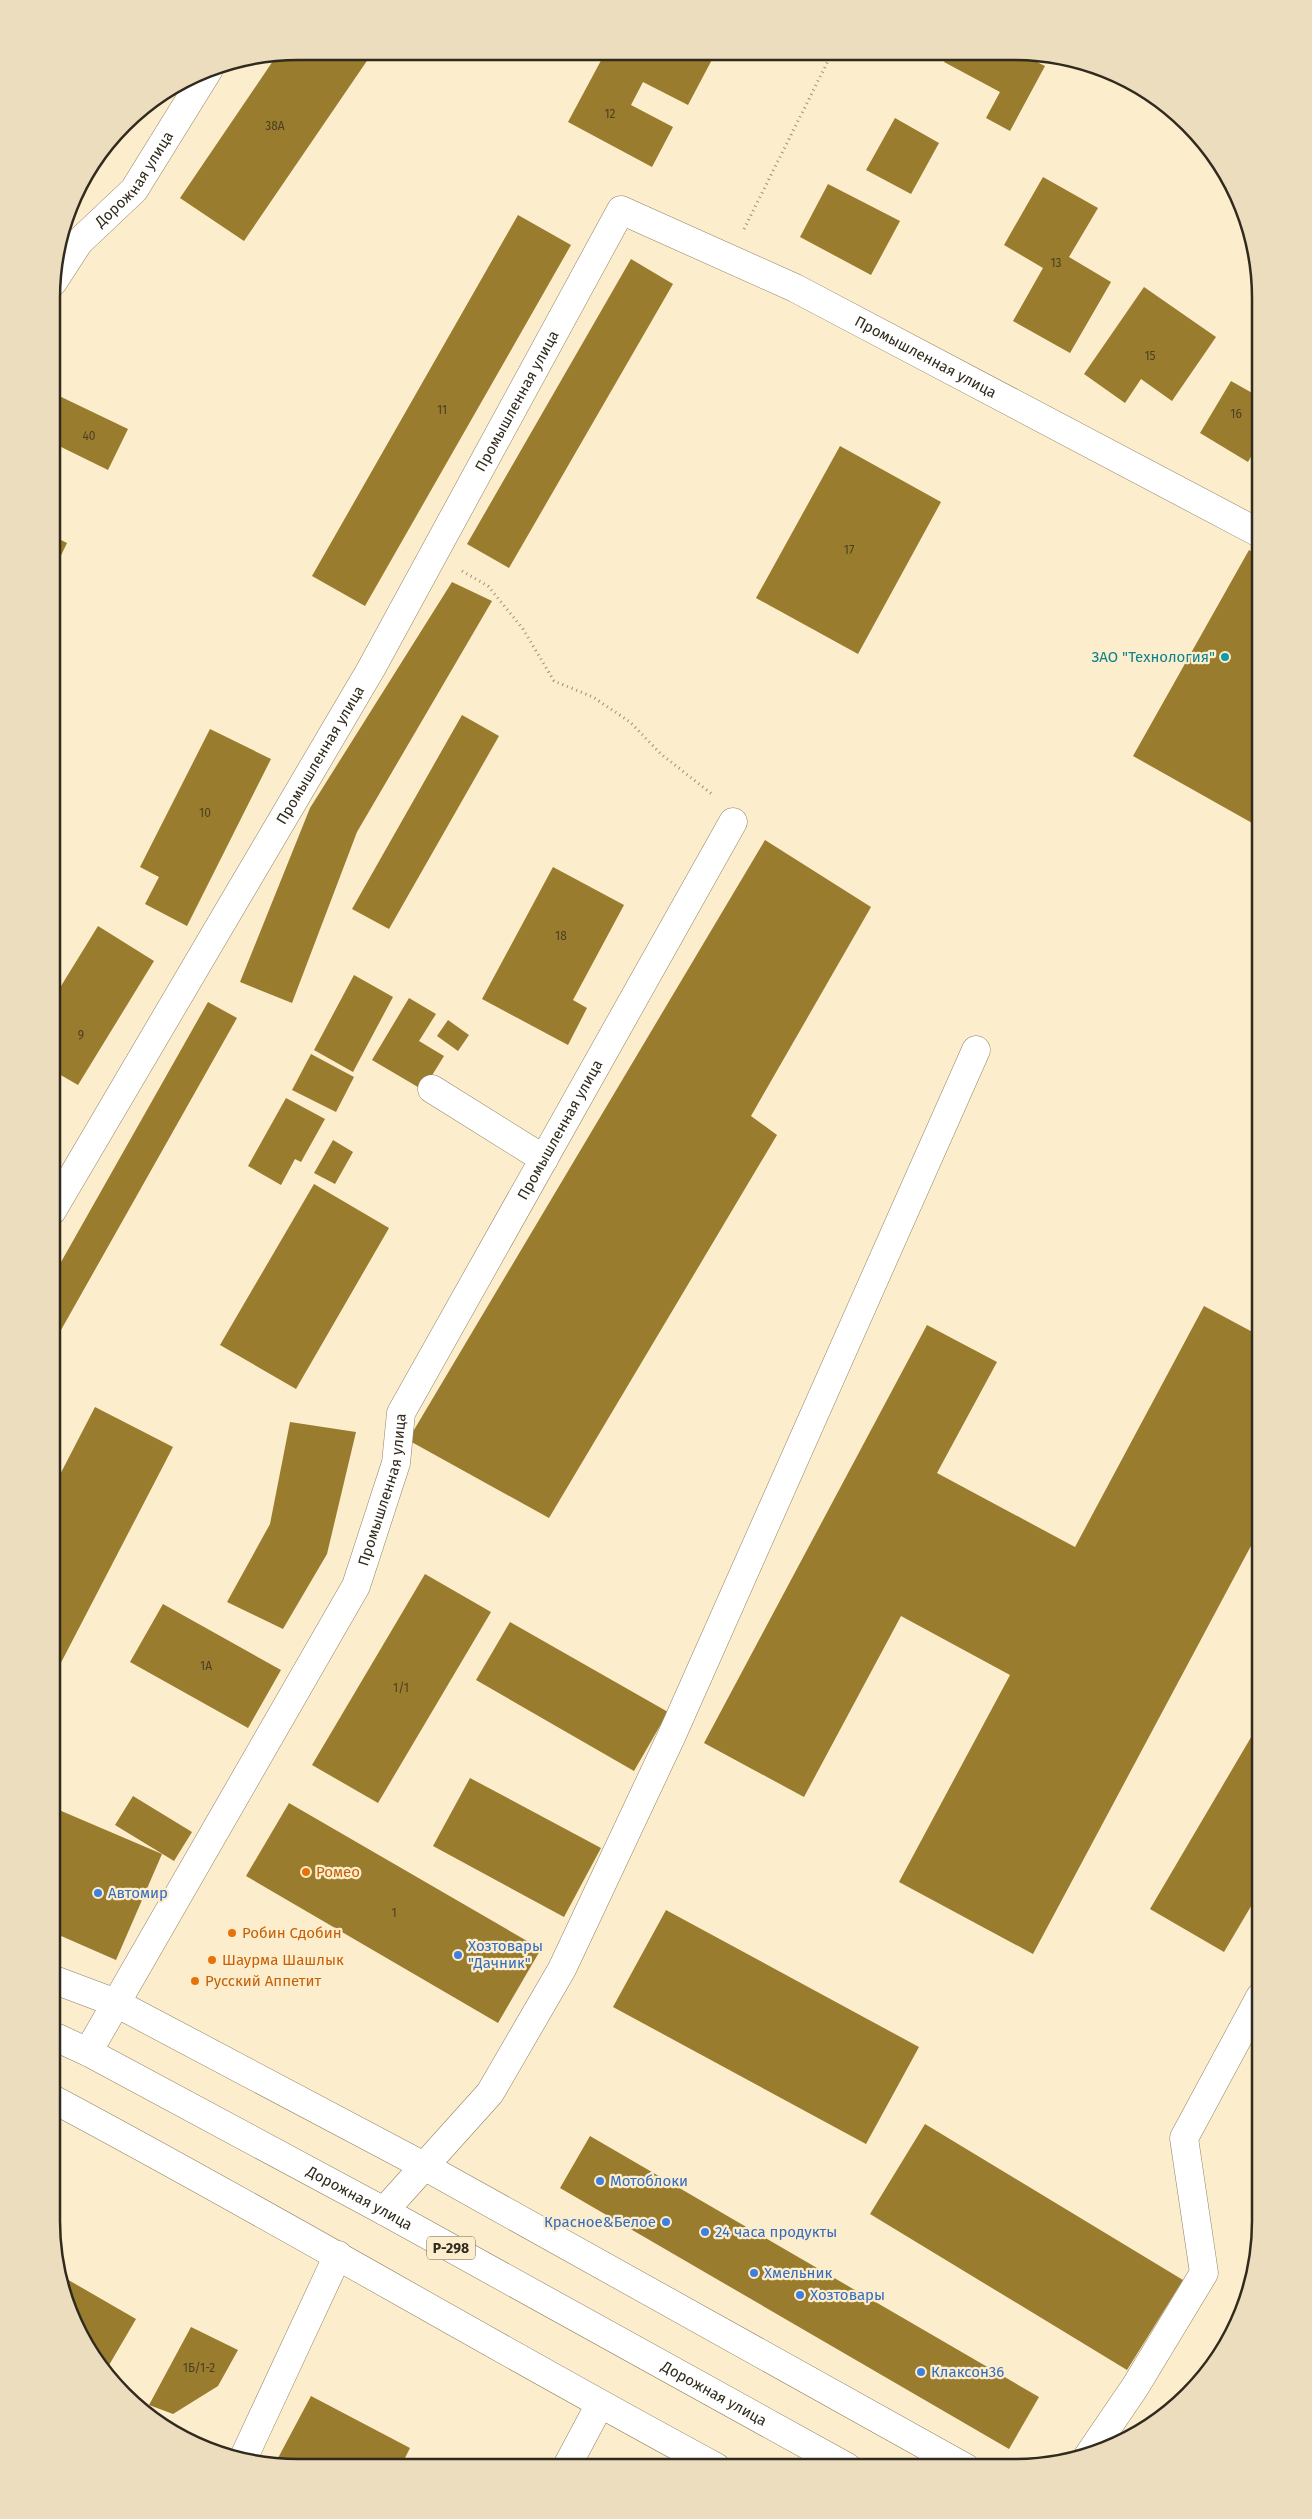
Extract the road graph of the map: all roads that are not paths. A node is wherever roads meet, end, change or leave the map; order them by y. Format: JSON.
{"nodes":[{"id":1,"x":202,"y":81,"type":"edge"},
{"id":2,"x":62,"y":268,"type":"edge"},
{"id":3,"x":1252,"y":529,"type":"edge"},
{"id":4,"x":733,"y":822,"type":"road end"},
{"id":5,"x":976,"y":1050,"type":"dead end"},
{"id":6,"x":432,"y":1089,"type":"dead end"},
{"id":7,"x":544,"y":1159,"type":"junction"},
{"id":8,"x":60,"y":1197,"type":"edge"},
{"id":9,"x":60,"y":1982,"type":"edge"},
{"id":10,"x":116,"y":2003,"type":"junction"},
{"id":11,"x":1252,"y":2012,"type":"edge"},
{"id":12,"x":60,"y":2039,"type":"edge"},
{"id":13,"x":88,"y":2052,"type":"junction"},
{"id":14,"x":60,"y":2103,"type":"edge"},
{"id":15,"x":424,"y":2166,"type":"junction"},
{"id":16,"x":384,"y":2211,"type":"junction"},
{"id":17,"x":338,"y":2256,"type":"junction"},
{"id":18,"x":600,"y":2404,"type":"junction"},
{"id":19,"x":1096,"y":2444,"type":"edge"},
{"id":20,"x":245,"y":2453,"type":"edge"},
{"id":21,"x":571,"y":2459,"type":"edge"},
{"id":22,"x":701,"y":2459,"type":"edge"},
{"id":23,"x":833,"y":2459,"type":"edge"},
{"id":24,"x":950,"y":2459,"type":"edge"}],
"edges":[{"from":1,"to":2,"type":"main road","name":"Дорожная улица"},
{"from":3,"to":8,"type":"main road","name":"Промышленная улица"},
{"from":4,"to":7,"type":"main road","name":"Промышленная улица"},
{"from":5,"to":15,"type":"main road"},
{"from":6,"to":7,"type":"main road"},
{"from":7,"to":10,"type":"main road","name":"Промышленная улица"},
{"from":9,"to":10,"type":"main road"},
{"from":10,"to":13,"type":"main road","name":"Промышленная улица"},
{"from":10,"to":15,"type":"main road"},
{"from":11,"to":19,"type":"main road"},
{"from":12,"to":13,"type":"main road","name":"Дорожная улица","number":"Р-298"},
{"from":13,"to":16,"type":"main road","name":"Дорожная улица","number":"Р-298"},
{"from":14,"to":17,"type":"main road"},
{"from":15,"to":16,"type":"main road"},
{"from":15,"to":24,"type":"main road"},
{"from":16,"to":23,"type":"main road","name":"Дорожная улица","number":"Р-298"},
{"from":17,"to":18,"type":"main road"},
{"from":17,"to":20,"type":"main road"},
{"from":18,"to":21,"type":"main road"},
{"from":18,"to":22,"type":"main road"}]}
